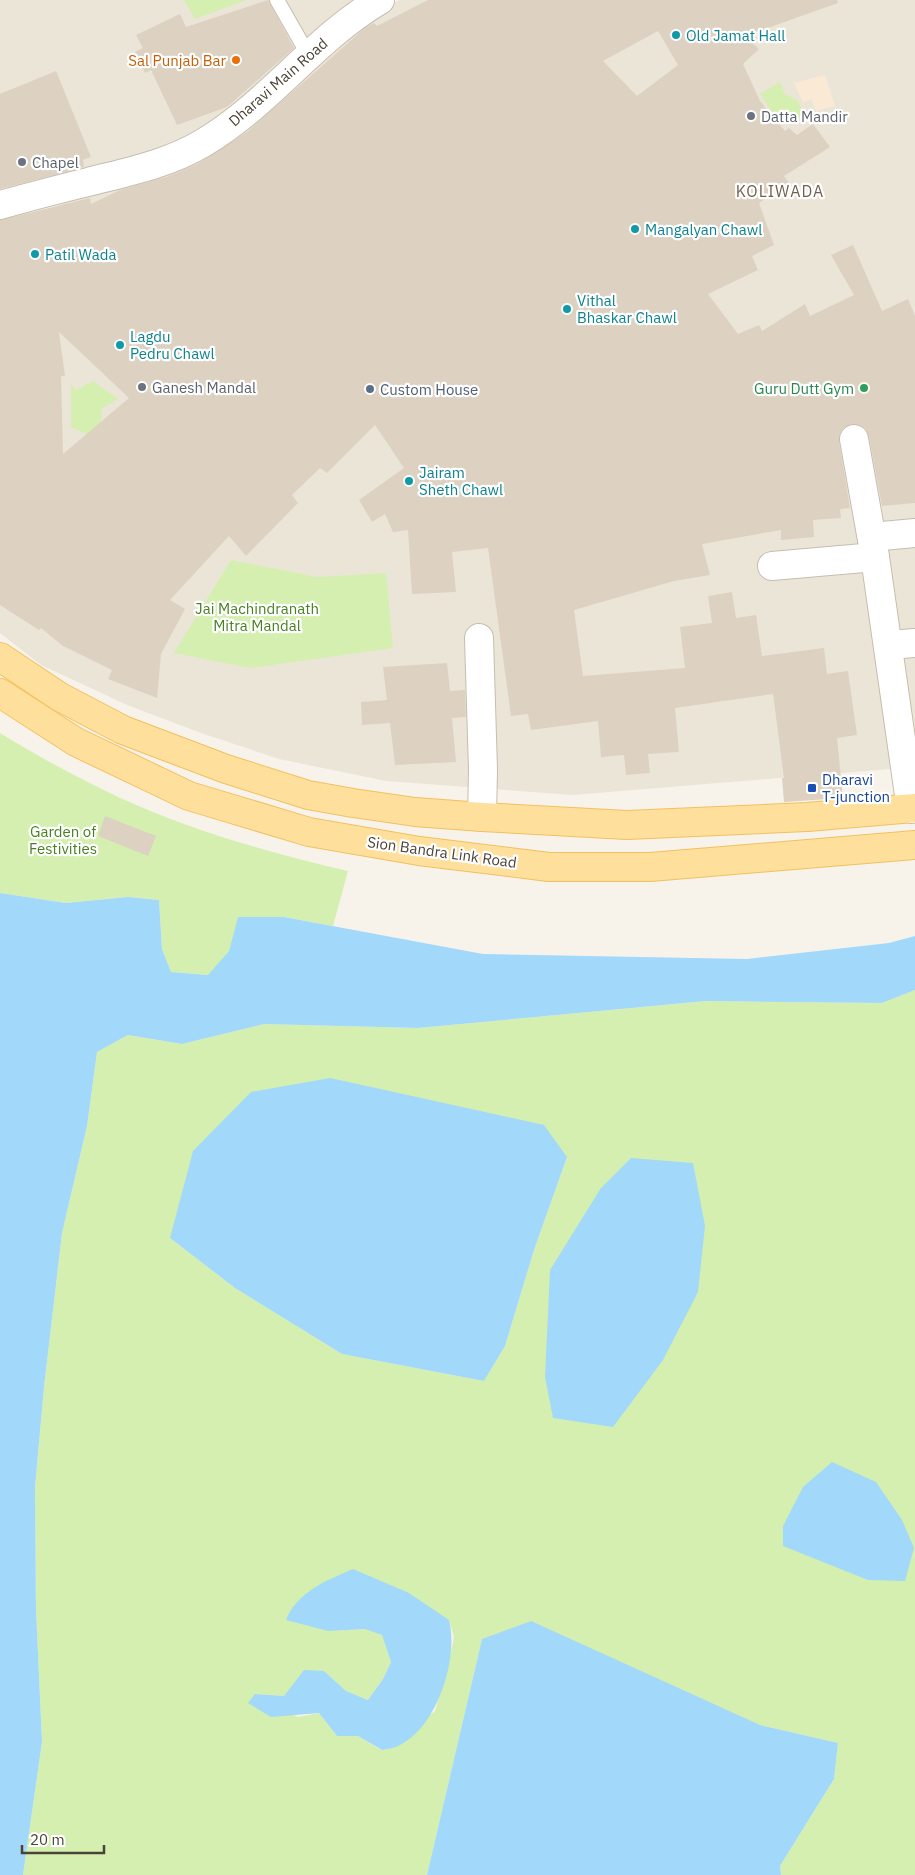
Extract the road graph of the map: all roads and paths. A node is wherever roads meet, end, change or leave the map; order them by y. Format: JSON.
{"nodes":[{"id":1,"x":277,"y":0,"type":"edge"},
{"id":2,"x":380,"y":0,"type":"edge"},
{"id":3,"x":309,"y":56,"type":"junction"},
{"id":4,"x":0,"y":205,"type":"edge"},
{"id":5,"x":854,"y":439,"type":"dead end"},
{"id":6,"x":915,"y":533,"type":"edge"},
{"id":7,"x":874,"y":547,"type":"junction"},
{"id":8,"x":772,"y":566,"type":"dead end"},
{"id":9,"x":479,"y":638,"type":"dead end"},
{"id":10,"x":902,"y":644,"type":"edge"},
{"id":11,"x":0,"y":657,"type":"edge"},
{"id":12,"x":0,"y":693,"type":"edge"},
{"id":13,"x":308,"y":795,"type":"junction"},
{"id":14,"x":913,"y":808,"type":"edge"},
{"id":15,"x":482,"y":817,"type":"junction"},
{"id":16,"x":807,"y":817,"type":"junction"},
{"id":17,"x":300,"y":829,"type":"junction"},
{"id":18,"x":915,"y":845,"type":"edge"},
{"id":19,"x":812,"y":854,"type":"junction"}],
"edges":[{"from":1,"to":3,"type":"lane"},
{"from":2,"to":3,"type":"street","name":"Dharavi Main Road"},
{"from":3,"to":4,"type":"street","name":"Dharavi Main Road"},
{"from":5,"to":7,"type":"street"},
{"from":6,"to":7,"type":"street"},
{"from":7,"to":8,"type":"street"},
{"from":7,"to":10,"type":"street"},
{"from":9,"to":15,"type":"street"},
{"from":10,"to":14,"type":"street"},
{"from":11,"to":13,"type":"main road"},
{"from":12,"to":17,"type":"main road","name":"Sion Bandra Link Road"},
{"from":13,"to":15,"type":"main road"},
{"from":13,"to":17,"type":"main road"},
{"from":14,"to":16,"type":"main road"},
{"from":15,"to":16,"type":"main road"},
{"from":16,"to":19,"type":"main road"},
{"from":17,"to":19,"type":"main road","name":"Sion Bandra Link Road"},
{"from":18,"to":19,"type":"main road","name":"Sion Bandra Link Road"}]}
